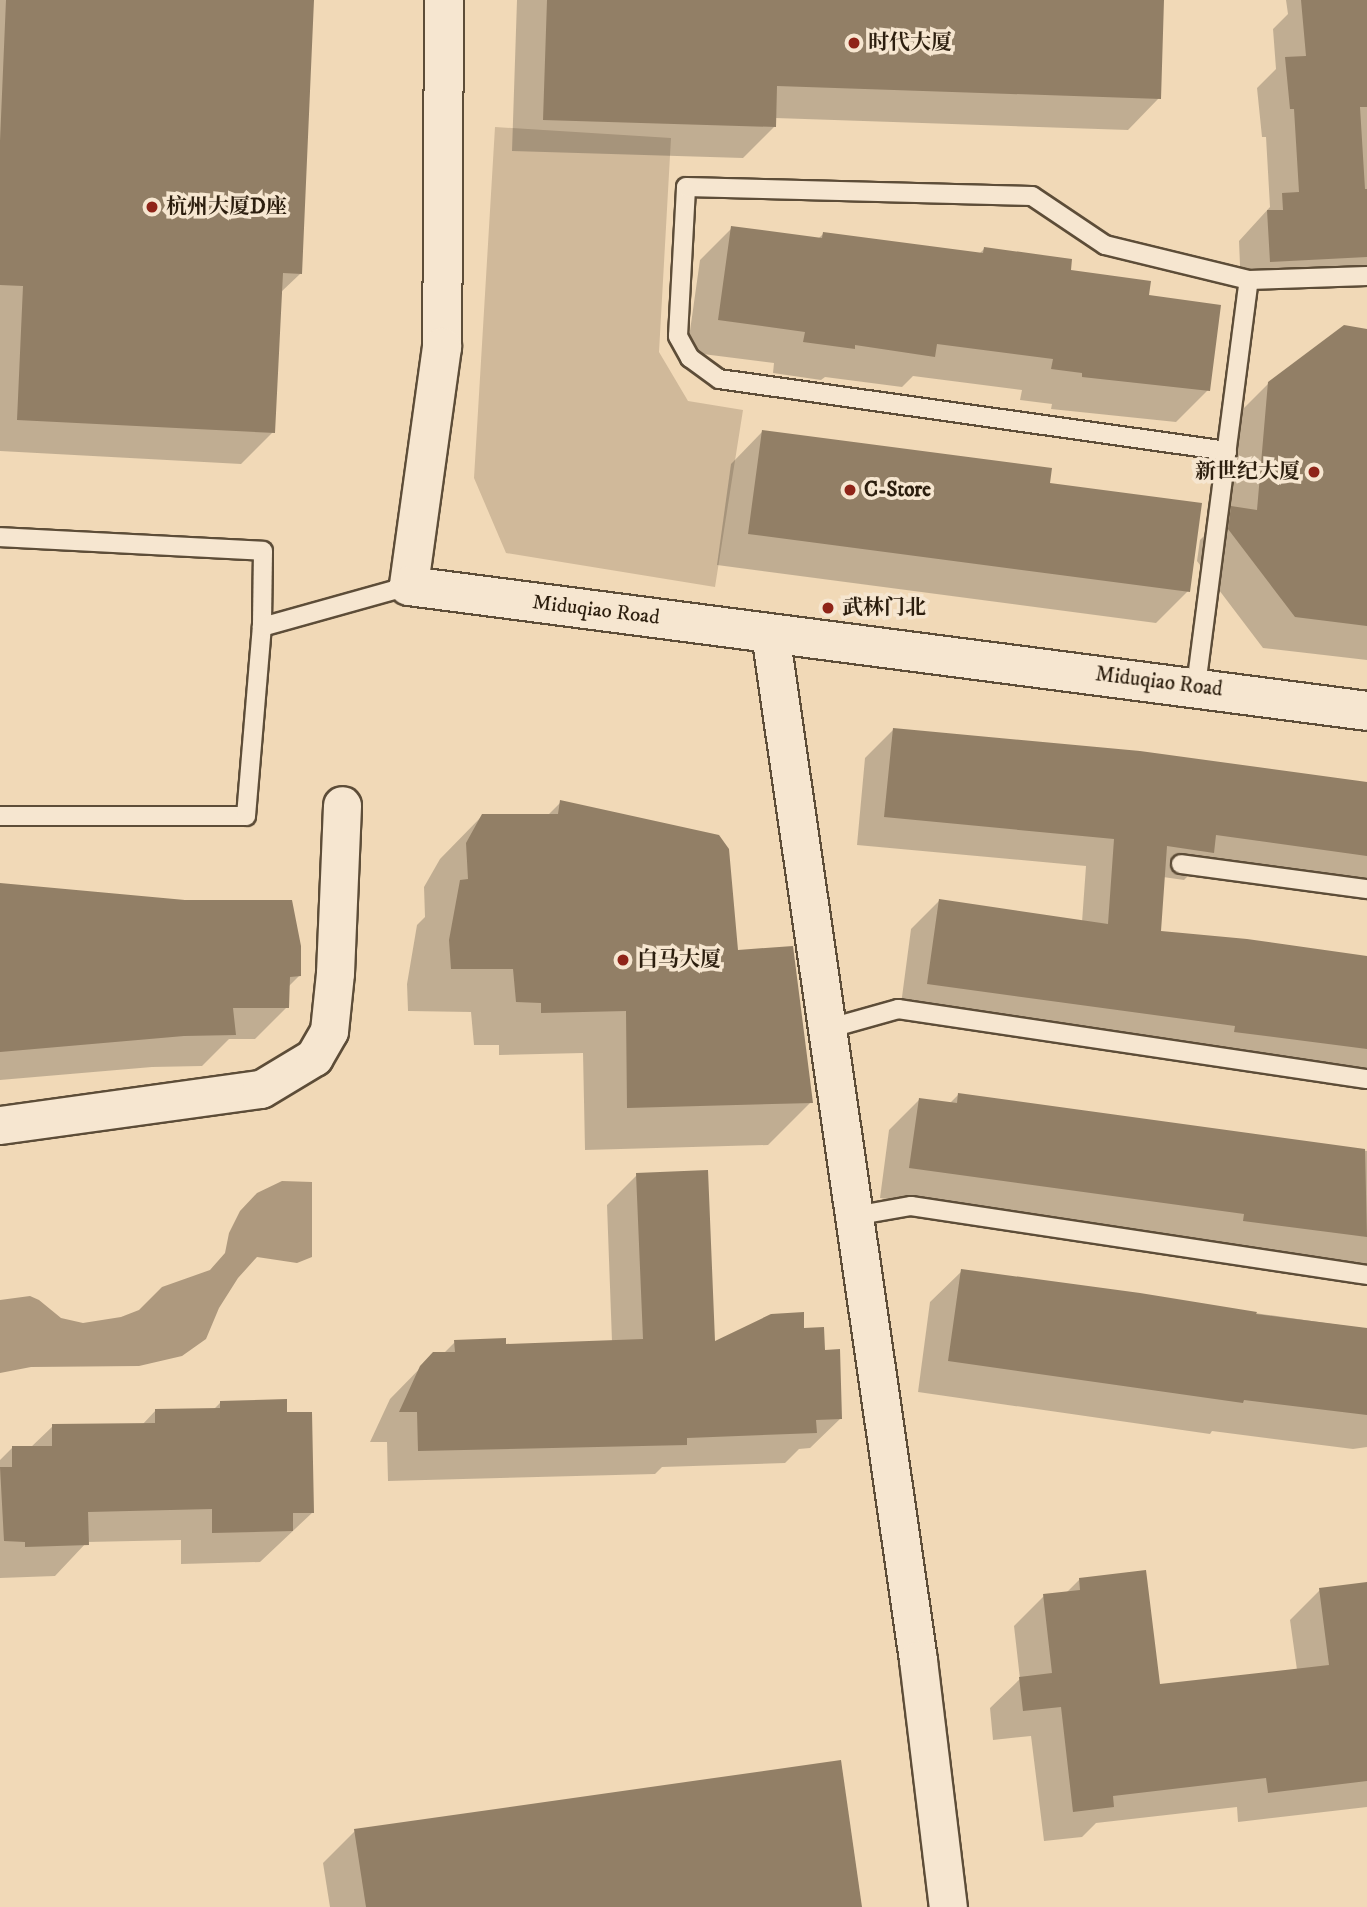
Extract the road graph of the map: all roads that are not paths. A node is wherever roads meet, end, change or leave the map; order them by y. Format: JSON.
{"nodes":[{"id":1,"x":444,"y":0,"type":"edge"},
{"id":2,"x":1367,"y":276,"type":"edge"},
{"id":3,"x":1249,"y":280,"type":"junction"},
{"id":4,"x":1227,"y":452,"type":"junction"},
{"id":5,"x":0,"y":537,"type":"edge"},
{"id":6,"x":408,"y":586,"type":"junction"},
{"id":7,"x":262,"y":627,"type":"junction"},
{"id":8,"x":770,"y":633,"type":"junction"},
{"id":9,"x":1196,"y":686,"type":"junction"},
{"id":10,"x":1367,"y":711,"type":"edge"},
{"id":11,"x":342,"y":805,"type":"dead end"},
{"id":12,"x":0,"y":816,"type":"edge"},
{"id":13,"x":1181,"y":864,"type":"dead end"},
{"id":14,"x":1367,"y":889,"type":"edge"},
{"id":15,"x":827,"y":1029,"type":"junction"},
{"id":16,"x":1367,"y":1079,"type":"edge"},
{"id":17,"x":0,"y":1125,"type":"edge"},
{"id":18,"x":854,"y":1216,"type":"junction"},
{"id":19,"x":1367,"y":1275,"type":"edge"},
{"id":20,"x":948,"y":1907,"type":"edge"}],
"edges":[{"from":1,"to":6,"type":"street"},
{"from":2,"to":3,"type":"lane"},
{"from":3,"to":4,"type":"lane"},
{"from":3,"to":4,"type":"lane"},
{"from":4,"to":9,"type":"lane"},
{"from":5,"to":7,"type":"lane"},
{"from":6,"to":7,"type":"lane"},
{"from":6,"to":8,"type":"street","name":"Miduqiao Road"},
{"from":7,"to":12,"type":"lane"},
{"from":8,"to":9,"type":"street","name":"Miduqiao Road"},
{"from":8,"to":15,"type":"street"},
{"from":9,"to":10,"type":"street","name":"Miduqiao Road"},
{"from":11,"to":17,"type":"street"},
{"from":13,"to":14,"type":"lane"},
{"from":15,"to":16,"type":"lane"},
{"from":15,"to":18,"type":"street"},
{"from":18,"to":19,"type":"lane"},
{"from":18,"to":20,"type":"street"}]}
